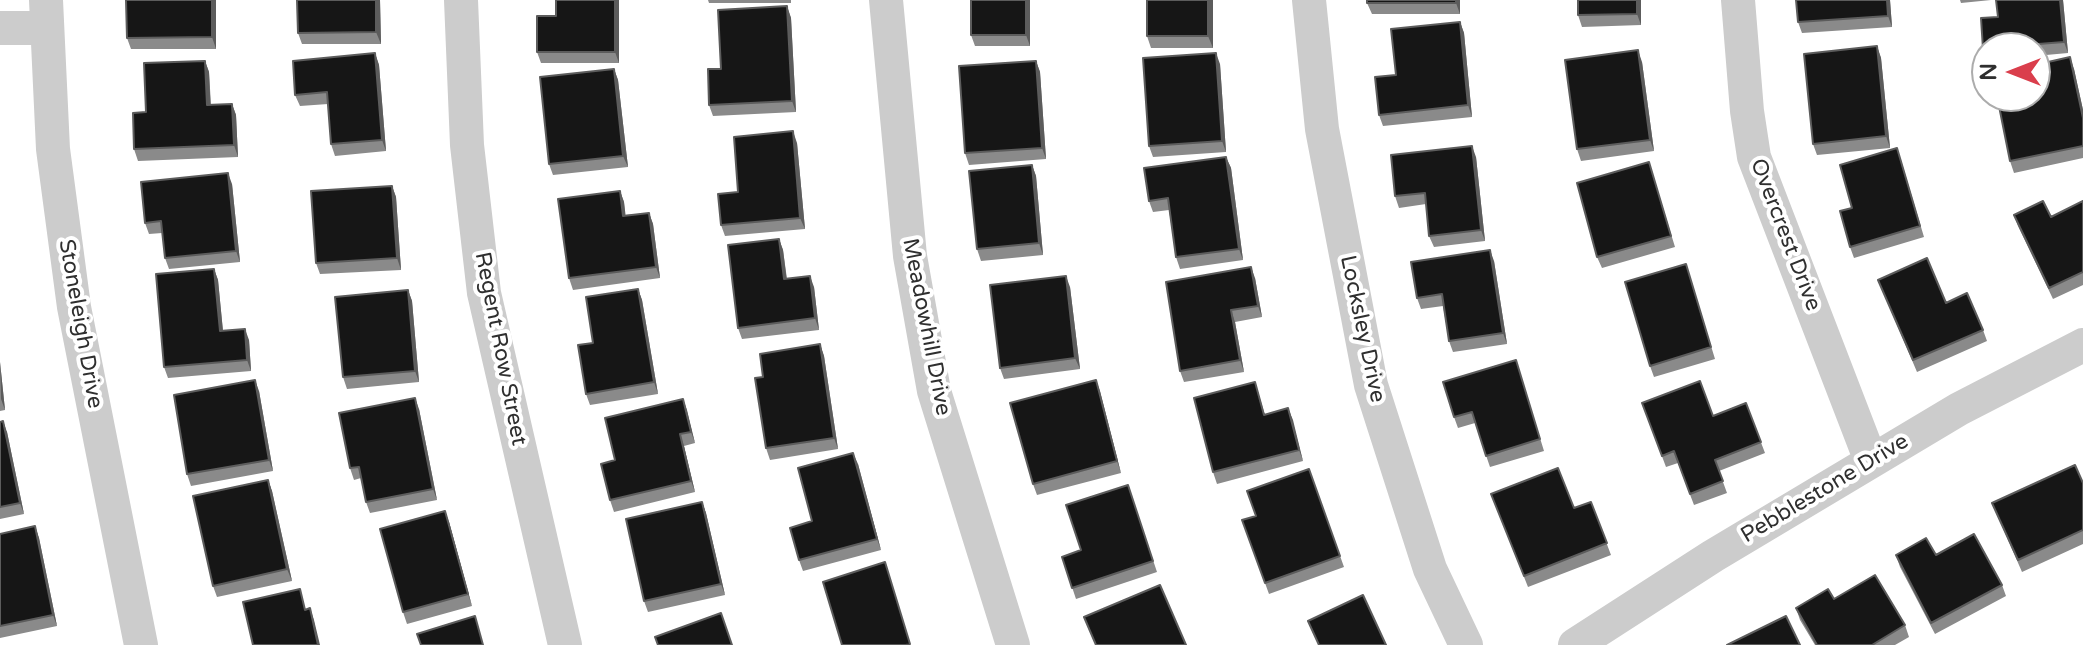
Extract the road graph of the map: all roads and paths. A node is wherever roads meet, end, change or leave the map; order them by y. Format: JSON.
{"nodes":[{"id":1,"x":461,"y":0,"type":"edge"},
{"id":2,"x":886,"y":0,"type":"edge"},
{"id":3,"x":1309,"y":0,"type":"edge"},
{"id":4,"x":1738,"y":0,"type":"edge"},
{"id":5,"x":46,"y":14,"type":"edge"},
{"id":6,"x":0,"y":28,"type":"edge"},
{"id":7,"x":2083,"y":345,"type":"edge"},
{"id":8,"x":1871,"y":461,"type":"junction"},
{"id":9,"x":141,"y":645,"type":"edge"},
{"id":10,"x":565,"y":645,"type":"edge"},
{"id":11,"x":1013,"y":645,"type":"edge"},
{"id":12,"x":1466,"y":645,"type":"edge"},
{"id":13,"x":1575,"y":645,"type":"edge"}],
"edges":[{"from":1,"to":10,"type":"street","name":"Regent Row Street"},
{"from":2,"to":11,"type":"street","name":"Meadowhill Drive"},
{"from":3,"to":12,"type":"street","name":"Locksley Drive"},
{"from":4,"to":8,"type":"street","name":"Overcrest Drive"},
{"from":5,"to":6,"type":"street"},
{"from":5,"to":9,"type":"street","name":"Stoneleigh Drive"},
{"from":7,"to":8,"type":"street","name":"Pebblestone Drive"},
{"from":8,"to":13,"type":"street","name":"Pebblestone Drive"}]}
